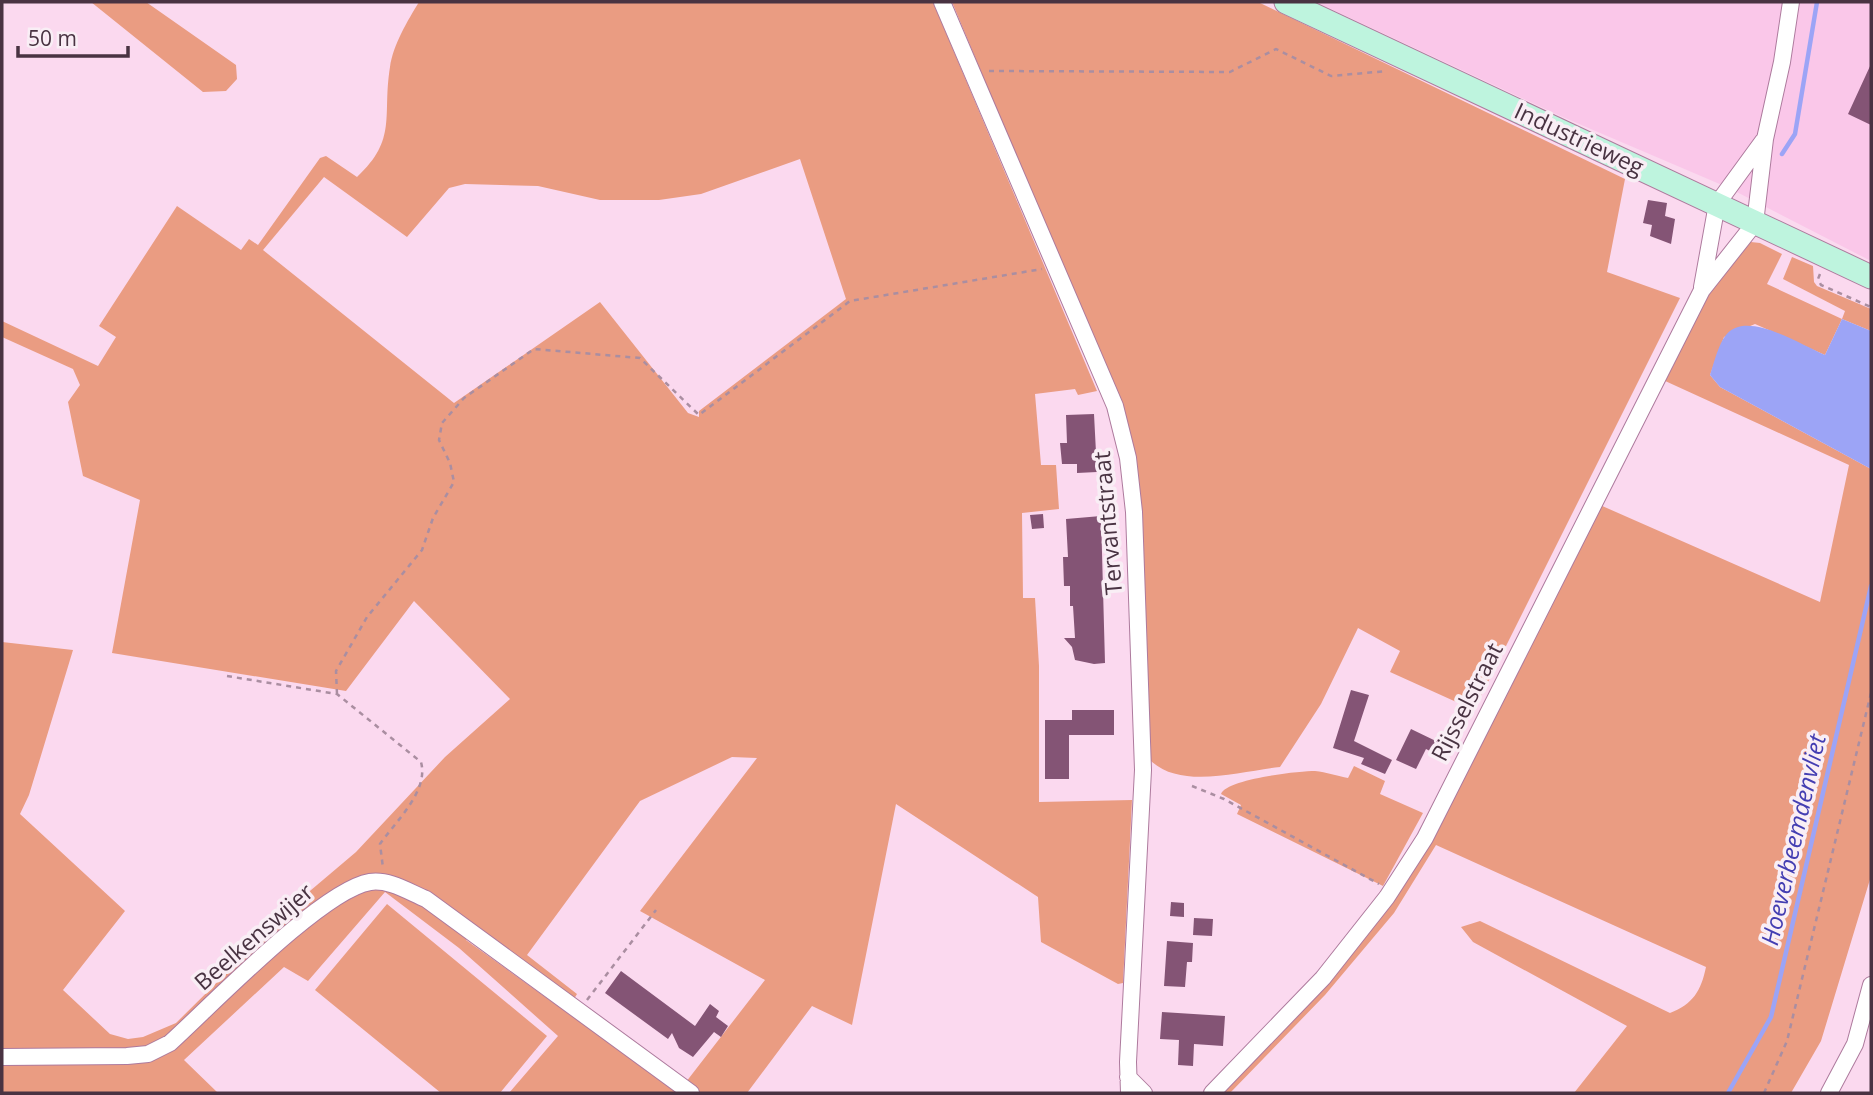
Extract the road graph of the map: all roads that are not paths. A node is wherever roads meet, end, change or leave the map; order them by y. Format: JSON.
{"nodes":[{"id":1,"x":942,"y":2,"type":"edge"},
{"id":2,"x":1286,"y":2,"type":"edge"},
{"id":3,"x":1791,"y":2,"type":"edge"},
{"id":4,"x":1765,"y":139,"type":"junction"},
{"id":5,"x":1717,"y":204,"type":"junction"},
{"id":6,"x":1755,"y":223,"type":"junction"},
{"id":7,"x":1871,"y":277,"type":"edge"},
{"id":8,"x":1702,"y":290,"type":"junction"},
{"id":9,"x":1871,"y":985,"type":"edge"},
{"id":10,"x":2,"y":1057,"type":"edge"},
{"id":11,"x":1128,"y":1085,"type":"edge"},
{"id":12,"x":691,"y":1093,"type":"edge"},
{"id":13,"x":1144,"y":1093,"type":"edge"},
{"id":14,"x":1212,"y":1093,"type":"edge"},
{"id":15,"x":1829,"y":1093,"type":"edge"}],
"edges":[{"from":1,"to":11,"type":"street","name":"Tervantstraat"},
{"from":2,"to":5,"type":"main road","name":"Industrieweg"},
{"from":3,"to":4,"type":"street","name":"Rijsselstraat"},
{"from":4,"to":5,"type":"street","name":"Rijsselstraat"},
{"from":4,"to":6,"type":"street","name":"Rijsselstraat"},
{"from":5,"to":6,"type":"main road","name":"Industrieweg"},
{"from":5,"to":8,"type":"street","name":"Rijsselstraat"},
{"from":6,"to":7,"type":"main road","name":"Industrieweg"},
{"from":6,"to":8,"type":"street","name":"Rijsselstraat"},
{"from":8,"to":14,"type":"street","name":"Rijsselstraat"},
{"from":9,"to":15,"type":"street"},
{"from":10,"to":12,"type":"street","name":"Beelkenswijer"},
{"from":11,"to":13,"type":"street","name":"Tervantstraat"}]}
